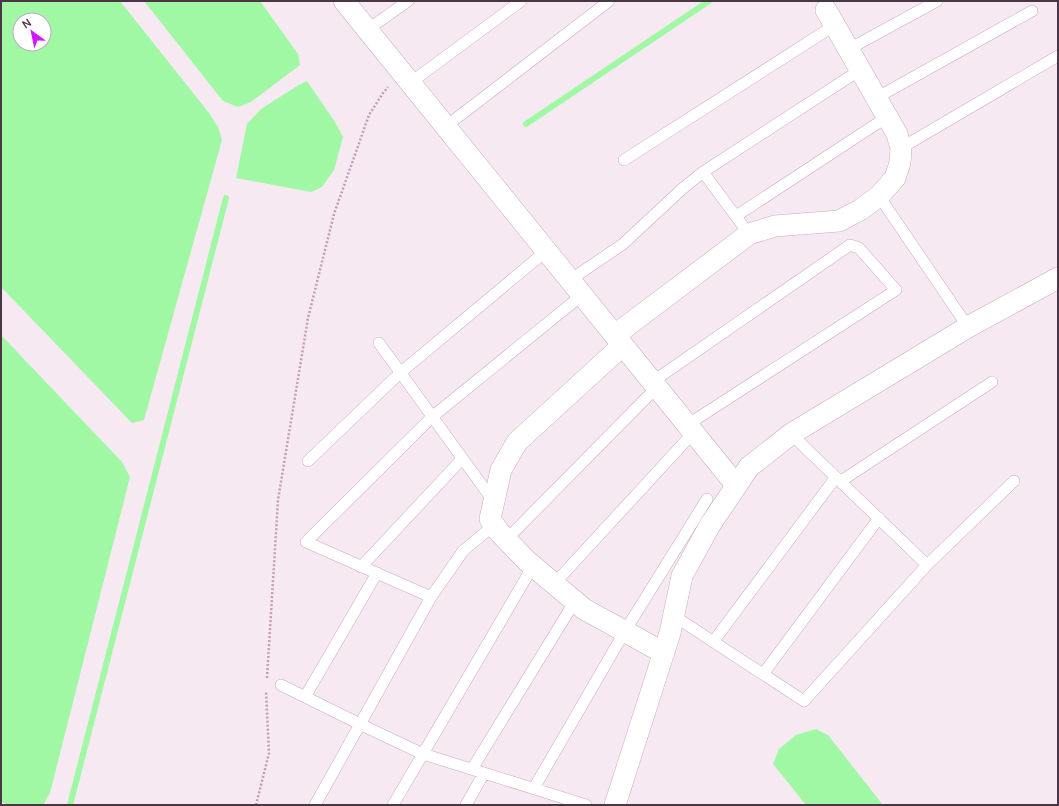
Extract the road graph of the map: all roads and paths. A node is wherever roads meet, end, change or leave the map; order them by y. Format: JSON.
{"nodes":[{"id":1,"x":344,"y":1,"type":"edge"},
{"id":2,"x":408,"y":1,"type":"edge"},
{"id":3,"x":521,"y":1,"type":"edge"},
{"id":4,"x":609,"y":1,"type":"edge"},
{"id":5,"x":937,"y":1,"type":"edge"},
{"id":6,"x":1032,"y":11,"type":"dead end"},
{"id":7,"x":830,"y":18,"type":"joint"},
{"id":8,"x":367,"y":30,"type":"junction"},
{"id":9,"x":848,"y":49,"type":"junction"},
{"id":10,"x":1058,"y":56,"type":"edge"},
{"id":11,"x":860,"y":70,"type":"junction"},
{"id":12,"x":406,"y":78,"type":"junction"},
{"id":13,"x":876,"y":98,"type":"junction"},
{"id":14,"x":887,"y":117,"type":"junction"},
{"id":15,"x":445,"y":127,"type":"junction"},
{"id":16,"x":901,"y":148,"type":"junction"},
{"id":17,"x":624,"y":160,"type":"dead end"},
{"id":18,"x":703,"y":172,"type":"junction"},
{"id":19,"x":879,"y":196,"type":"junction"},
{"id":20,"x":736,"y":216,"type":"junction"},
{"id":21,"x":749,"y":234,"type":"junction"},
{"id":22,"x":546,"y":251,"type":"junction"},
{"id":23,"x":1058,"y":278,"type":"edge"},
{"id":24,"x":576,"y":288,"type":"junction"},
{"id":25,"x":968,"y":327,"type":"junction"},
{"id":26,"x":619,"y":340,"type":"junction"},
{"id":27,"x":379,"y":343,"type":"dead end"},
{"id":28,"x":400,"y":373,"type":"junction"},
{"id":29,"x":992,"y":382,"type":"dead end"},
{"id":30,"x":655,"y":384,"type":"junction"},
{"id":31,"x":432,"y":417,"type":"junction"},
{"id":32,"x":690,"y":429,"type":"junction"},
{"id":33,"x":791,"y":434,"type":"junction"},
{"id":34,"x":462,"y":459,"type":"junction"},
{"id":35,"x":308,"y":461,"type":"dead end"},
{"id":36,"x":838,"y":479,"type":"junction"},
{"id":37,"x":1014,"y":481,"type":"dead end"},
{"id":38,"x":736,"y":484,"type":"junction"},
{"id":39,"x":707,"y":499,"type":"dead end"},
{"id":40,"x":494,"y":503,"type":"junction"},
{"id":41,"x":879,"y":518,"type":"junction"},
{"id":42,"x":500,"y":532,"type":"junction"},
{"id":43,"x":927,"y":565,"type":"junction"},
{"id":44,"x":533,"y":566,"type":"junction"},
{"id":45,"x":362,"y":567,"type":"junction"},
{"id":46,"x":377,"y":573,"type":"junction"},
{"id":47,"x":554,"y":584,"type":"junction"},
{"id":48,"x":431,"y":597,"type":"junction"},
{"id":49,"x":575,"y":601,"type":"junction"},
{"id":50,"x":674,"y":616,"type":"junction"},
{"id":51,"x":625,"y":631,"type":"junction"},
{"id":52,"x":713,"y":642,"type":"junction"},
{"id":53,"x":664,"y":653,"type":"junction"},
{"id":54,"x":763,"y":674,"type":"junction"},
{"id":55,"x":267,"y":679,"type":"dead end"},
{"id":56,"x":281,"y":685,"type":"dead end"},
{"id":57,"x":266,"y":687,"type":"dead end"},
{"id":58,"x":305,"y":697,"type":"junction"},
{"id":59,"x":360,"y":724,"type":"junction"},
{"id":60,"x":423,"y":754,"type":"junction"},
{"id":61,"x":472,"y":769,"type":"junction"},
{"id":62,"x":484,"y":773,"type":"junction"},
{"id":63,"x":534,"y":788,"type":"junction"},
{"id":64,"x":256,"y":805,"type":"edge"},
{"id":65,"x":315,"y":805,"type":"edge"},
{"id":66,"x":393,"y":805,"type":"edge"},
{"id":67,"x":466,"y":805,"type":"edge"},
{"id":68,"x":586,"y":805,"type":"edge"},
{"id":69,"x":615,"y":805,"type":"edge"}],
"edges":[{"from":1,"to":8,"type":"street"},
{"from":2,"to":8,"type":"lane"},
{"from":3,"to":12,"type":"lane"},
{"from":4,"to":15,"type":"lane"},
{"from":5,"to":9,"type":"lane"},
{"from":6,"to":13,"type":"lane"},
{"from":7,"to":9,"type":"street"},
{"from":7,"to":17,"type":"lane"},
{"from":8,"to":12,"type":"street"},
{"from":9,"to":11,"type":"street"},
{"from":10,"to":16,"type":"lane"},
{"from":11,"to":13,"type":"street"},
{"from":11,"to":18,"type":"lane"},
{"from":12,"to":15,"type":"street"},
{"from":12,"to":55,"type":"path"},
{"from":13,"to":14,"type":"street"},
{"from":14,"to":16,"type":"street"},
{"from":14,"to":20,"type":"lane"},
{"from":15,"to":22,"type":"street"},
{"from":16,"to":19,"type":"street"},
{"from":18,"to":20,"type":"lane"},
{"from":18,"to":24,"type":"lane"},
{"from":19,"to":21,"type":"street"},
{"from":19,"to":25,"type":"lane"},
{"from":20,"to":21,"type":"lane"},
{"from":21,"to":26,"type":"street"},
{"from":22,"to":24,"type":"street"},
{"from":22,"to":28,"type":"lane"},
{"from":23,"to":25,"type":"street"},
{"from":24,"to":26,"type":"street"},
{"from":24,"to":31,"type":"lane"},
{"from":25,"to":33,"type":"street"},
{"from":26,"to":30,"type":"street"},
{"from":26,"to":40,"type":"street"},
{"from":27,"to":28,"type":"lane"},
{"from":28,"to":31,"type":"lane"},
{"from":28,"to":35,"type":"lane"},
{"from":29,"to":36,"type":"lane"},
{"from":30,"to":32,"type":"street"},
{"from":30,"to":32,"type":"lane"},
{"from":30,"to":42,"type":"lane"},
{"from":31,"to":34,"type":"lane"},
{"from":31,"to":45,"type":"lane"},
{"from":32,"to":38,"type":"street"},
{"from":32,"to":47,"type":"lane"},
{"from":33,"to":36,"type":"lane"},
{"from":33,"to":38,"type":"street"},
{"from":34,"to":40,"type":"lane"},
{"from":34,"to":45,"type":"lane"},
{"from":36,"to":41,"type":"lane"},
{"from":36,"to":52,"type":"lane"},
{"from":37,"to":43,"type":"lane"},
{"from":38,"to":50,"type":"street"},
{"from":39,"to":51,"type":"lane"},
{"from":40,"to":42,"type":"street"},
{"from":41,"to":43,"type":"lane"},
{"from":41,"to":54,"type":"lane"},
{"from":42,"to":44,"type":"street"},
{"from":42,"to":48,"type":"lane"},
{"from":43,"to":54,"type":"lane"},
{"from":44,"to":47,"type":"street"},
{"from":44,"to":60,"type":"lane"},
{"from":45,"to":46,"type":"lane"},
{"from":46,"to":48,"type":"lane"},
{"from":46,"to":58,"type":"lane"},
{"from":47,"to":49,"type":"street"},
{"from":48,"to":59,"type":"lane"},
{"from":49,"to":51,"type":"street"},
{"from":49,"to":61,"type":"lane"},
{"from":50,"to":52,"type":"lane"},
{"from":50,"to":53,"type":"street"},
{"from":51,"to":53,"type":"street"},
{"from":51,"to":63,"type":"lane"},
{"from":52,"to":54,"type":"lane"},
{"from":53,"to":69,"type":"street"},
{"from":56,"to":58,"type":"lane"},
{"from":57,"to":64,"type":"path"},
{"from":58,"to":59,"type":"lane"},
{"from":59,"to":60,"type":"lane"},
{"from":59,"to":65,"type":"lane"},
{"from":60,"to":61,"type":"lane"},
{"from":60,"to":66,"type":"lane"},
{"from":61,"to":62,"type":"lane"},
{"from":62,"to":63,"type":"lane"},
{"from":62,"to":67,"type":"lane"},
{"from":63,"to":68,"type":"lane"}]}
